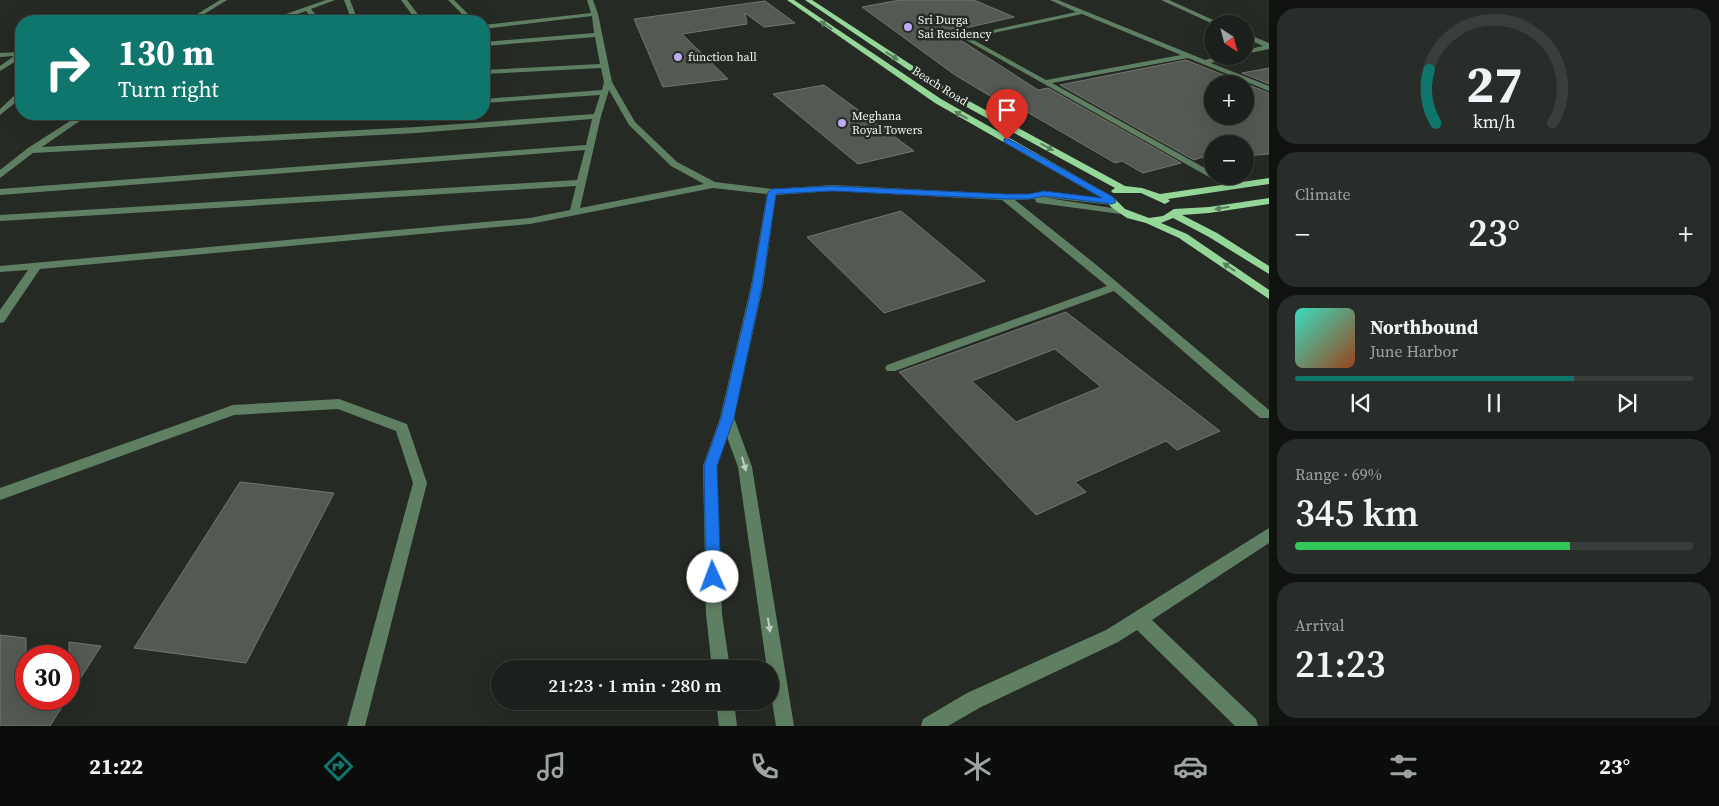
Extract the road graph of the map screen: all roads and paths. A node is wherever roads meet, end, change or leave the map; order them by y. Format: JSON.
{"nodes":[{"id":1,"x":224,"y":0,"type":"edge"},
{"id":2,"x":332,"y":0,"type":"edge"},
{"id":3,"x":347,"y":0,"type":"edge"},
{"id":4,"x":404,"y":0,"type":"edge"},
{"id":5,"x":451,"y":0,"type":"edge"},
{"id":6,"x":590,"y":0,"type":"edge"},
{"id":7,"x":790,"y":0,"type":"edge"},
{"id":8,"x":808,"y":0,"type":"edge"},
{"id":9,"x":1053,"y":0,"type":"edge"},
{"id":10,"x":1164,"y":0,"type":"edge"},
{"id":11,"x":307,"y":9,"type":"junction"},
{"id":12,"x":1083,"y":12,"type":"junction"},
{"id":13,"x":595,"y":14,"type":"junction"},
{"id":14,"x":199,"y":15,"type":"edge"},
{"id":15,"x":290,"y":15,"type":"edge"},
{"id":16,"x":312,"y":15,"type":"edge"},
{"id":17,"x":353,"y":15,"type":"edge"},
{"id":18,"x":415,"y":15,"type":"edge"},
{"id":19,"x":466,"y":15,"type":"edge"},
{"id":20,"x":1204,"y":17,"type":"edge"},
{"id":21,"x":490,"y":26,"type":"edge"},
{"id":22,"x":598,"y":35,"type":"junction"},
{"id":23,"x":1254,"y":39,"type":"edge"},
{"id":24,"x":490,"y":44,"type":"edge"},
{"id":25,"x":1269,"y":46,"type":"edge"},
{"id":26,"x":1254,"y":50,"type":"edge"},
{"id":27,"x":15,"y":54,"type":"edge"},
{"id":28,"x":0,"y":55,"type":"edge"},
{"id":29,"x":1189,"y":56,"type":"junction"},
{"id":30,"x":15,"y":58,"type":"edge"},
{"id":31,"x":1204,"y":62,"type":"edge"},
{"id":32,"x":1212,"y":65,"type":"edge"},
{"id":33,"x":606,"y":66,"type":"junction"},
{"id":34,"x":0,"y":69,"type":"edge"},
{"id":35,"x":490,"y":72,"type":"edge"},
{"id":36,"x":608,"y":82,"type":"junction"},
{"id":37,"x":1045,"y":82,"type":"junction"},
{"id":38,"x":1269,"y":89,"type":"edge"},
{"id":39,"x":604,"y":92,"type":"junction"},
{"id":40,"x":15,"y":97,"type":"edge"},
{"id":41,"x":0,"y":98,"type":"edge"},
{"id":42,"x":15,"y":101,"type":"edge"},
{"id":43,"x":490,"y":101,"type":"edge"},
{"id":44,"x":0,"y":112,"type":"edge"},
{"id":45,"x":597,"y":116,"type":"junction"},
{"id":46,"x":77,"y":120,"type":"edge"},
{"id":47,"x":590,"y":147,"type":"junction"},
{"id":48,"x":31,"y":150,"type":"junction"},
{"id":49,"x":1204,"y":169,"type":"edge"},
{"id":50,"x":0,"y":175,"type":"edge"},
{"id":51,"x":1269,"y":181,"type":"edge"},
{"id":52,"x":582,"y":183,"type":"junction"},
{"id":53,"x":713,"y":185,"type":"junction"},
{"id":54,"x":1233,"y":186,"type":"joint"},
{"id":55,"x":1123,"y":189,"type":"junction"},
{"id":56,"x":0,"y":192,"type":"edge"},
{"id":57,"x":772,"y":192,"type":"junction"},
{"id":58,"x":1005,"y":197,"type":"junction"},
{"id":59,"x":1029,"y":197,"type":"junction"},
{"id":60,"x":1160,"y":197,"type":"junction"},
{"id":61,"x":1111,"y":200,"type":"junction"},
{"id":62,"x":1269,"y":201,"type":"edge"},
{"id":63,"x":574,"y":212,"type":"junction"},
{"id":64,"x":1125,"y":213,"type":"junction"},
{"id":65,"x":1173,"y":213,"type":"junction"},
{"id":66,"x":0,"y":218,"type":"edge"},
{"id":67,"x":1145,"y":219,"type":"junction"},
{"id":68,"x":36,"y":266,"type":"junction"},
{"id":69,"x":0,"y":269,"type":"edge"},
{"id":70,"x":1269,"y":271,"type":"edge"},
{"id":71,"x":1115,"y":287,"type":"junction"},
{"id":72,"x":1269,"y":295,"type":"edge"},
{"id":73,"x":0,"y":319,"type":"edge"},
{"id":74,"x":891,"y":368,"type":"dead end"},
{"id":75,"x":1266,"y":414,"type":"dead end"},
{"id":76,"x":728,"y":418,"type":"junction"},
{"id":77,"x":0,"y":494,"type":"edge"},
{"id":78,"x":1269,"y":535,"type":"edge"},
{"id":79,"x":1138,"y":619,"type":"junction"},
{"id":80,"x":720,"y":660,"type":"edge"},
{"id":81,"x":726,"y":710,"type":"edge"},
{"id":82,"x":356,"y":726,"type":"edge"},
{"id":83,"x":728,"y":726,"type":"edge"},
{"id":84,"x":785,"y":726,"type":"edge"},
{"id":85,"x":930,"y":726,"type":"edge"},
{"id":86,"x":1249,"y":726,"type":"edge"}],
"edges":[{"from":1,"to":14,"type":"street"},
{"from":2,"to":11,"type":"street"},
{"from":3,"to":17,"type":"street"},
{"from":4,"to":18,"type":"street"},
{"from":5,"to":19,"type":"street"},
{"from":6,"to":13,"type":"street"},
{"from":61,"to":7,"type":"main road","name":"Beach Road","one_way":true},
{"from":8,"to":55,"type":"main road","name":"Beach Road","one_way":true},
{"from":9,"to":12,"type":"street"},
{"from":10,"to":20,"type":"street"},
{"from":11,"to":15,"type":"street"},
{"from":11,"to":16,"type":"street"},
{"from":12,"to":29,"type":"street"},
{"from":12,"to":37,"type":"street"},
{"from":13,"to":21,"type":"street"},
{"from":13,"to":22,"type":"street"},
{"from":22,"to":24,"type":"street"},
{"from":22,"to":33,"type":"street"},
{"from":23,"to":25,"type":"street"},
{"from":25,"to":26,"type":"street"},
{"from":27,"to":28,"type":"street"},
{"from":29,"to":31,"type":"street"},
{"from":29,"to":37,"type":"street"},
{"from":30,"to":34,"type":"street"},
{"from":32,"to":38,"type":"street"},
{"from":33,"to":35,"type":"street"},
{"from":33,"to":36,"type":"street"},
{"from":36,"to":39,"type":"street"},
{"from":36,"to":53,"type":"street"},
{"from":37,"to":49,"type":"street"},
{"from":39,"to":43,"type":"street"},
{"from":39,"to":45,"type":"street"},
{"from":40,"to":41,"type":"street"},
{"from":42,"to":44,"type":"street"},
{"from":45,"to":47,"type":"street"},
{"from":45,"to":48,"type":"street"},
{"from":46,"to":48,"type":"street"},
{"from":47,"to":52,"type":"street"},
{"from":47,"to":56,"type":"street"},
{"from":48,"to":50,"type":"street"},
{"from":51,"to":54,"type":"main road"},
{"from":52,"to":63,"type":"street"},
{"from":52,"to":66,"type":"street"},
{"from":53,"to":57,"type":"street"},
{"from":53,"to":63,"type":"street"},
{"from":54,"to":60,"type":"main road"},
{"from":55,"to":60,"type":"main road"},
{"from":55,"to":61,"type":"main road"},
{"from":57,"to":58,"type":"street"},
{"from":57,"to":76,"type":"street"},
{"from":58,"to":59,"type":"street"},
{"from":58,"to":71,"type":"street"},
{"from":59,"to":61,"type":"street"},
{"from":59,"to":64,"type":"street"},
{"from":60,"to":65,"type":"main road"},
{"from":61,"to":64,"type":"main road","name":"Beach Road"},
{"from":62,"to":65,"type":"main road","one_way":true},
{"from":63,"to":68,"type":"street"},
{"from":64,"to":67,"type":"main road"},
{"from":65,"to":67,"type":"main road"},
{"from":65,"to":70,"type":"main road"},
{"from":72,"to":67,"type":"main road","one_way":true},
{"from":68,"to":69,"type":"street"},
{"from":68,"to":73,"type":"street"},
{"from":71,"to":74,"type":"street"},
{"from":71,"to":75,"type":"street"},
{"from":76,"to":80,"type":"street"},
{"from":76,"to":84,"type":"street","one_way":true},
{"from":77,"to":82,"type":"street"},
{"from":78,"to":79,"type":"street"},
{"from":79,"to":85,"type":"street"},
{"from":79,"to":86,"type":"street"},
{"from":81,"to":83,"type":"street"}]}
